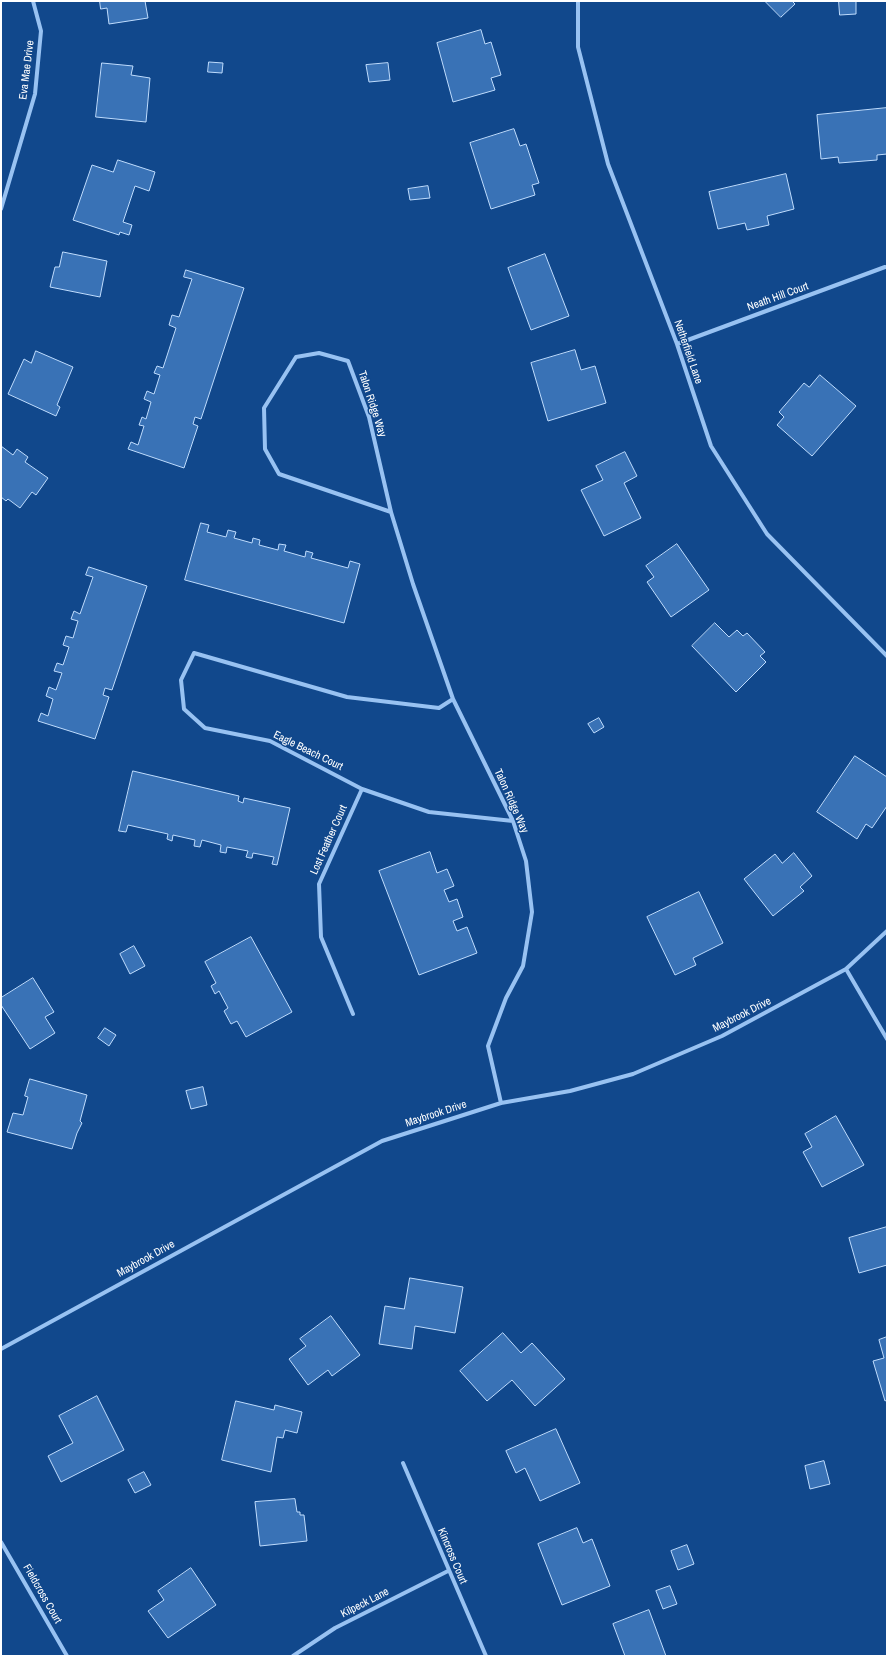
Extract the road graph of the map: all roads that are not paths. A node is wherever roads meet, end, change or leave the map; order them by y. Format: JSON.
{"nodes":[{"id":1,"x":33,"y":1,"type":"edge"},
{"id":2,"x":578,"y":1,"type":"edge"},
{"id":3,"x":1,"y":209,"type":"edge"},
{"id":4,"x":885,"y":267,"type":"dead end"},
{"id":5,"x":677,"y":344,"type":"junction"},
{"id":6,"x":391,"y":512,"type":"junction"},
{"id":7,"x":887,"y":656,"type":"edge"},
{"id":8,"x":453,"y":699,"type":"junction"},
{"id":9,"x":362,"y":789,"type":"junction"},
{"id":10,"x":513,"y":821,"type":"junction"},
{"id":11,"x":887,"y":931,"type":"edge"},
{"id":12,"x":846,"y":969,"type":"junction"},
{"id":13,"x":353,"y":1014,"type":"dead end"},
{"id":14,"x":887,"y":1039,"type":"edge"},
{"id":15,"x":501,"y":1103,"type":"junction"},
{"id":16,"x":1,"y":1349,"type":"edge"},
{"id":17,"x":403,"y":1463,"type":"dead end"},
{"id":18,"x":1,"y":1542,"type":"edge"},
{"id":19,"x":448,"y":1571,"type":"junction"},
{"id":20,"x":67,"y":1656,"type":"edge"},
{"id":21,"x":294,"y":1656,"type":"edge"},
{"id":22,"x":486,"y":1656,"type":"edge"}],
"edges":[{"from":1,"to":3,"type":"street","name":"Eva Mae Drive"},
{"from":2,"to":5,"type":"street","name":"Netherfield Lane"},
{"from":4,"to":5,"type":"street","name":"Neath Hill Court"},
{"from":5,"to":7,"type":"street","name":"Netherfield Lane"},
{"from":6,"to":6,"type":"street","name":"Talon Ridge Way"},
{"from":6,"to":8,"type":"street","name":"Talon Ridge Way"},
{"from":8,"to":9,"type":"street","name":"Eagle Beach Court"},
{"from":8,"to":10,"type":"street","name":"Talon Ridge Way"},
{"from":9,"to":10,"type":"street","name":"Eagle Beach Court"},
{"from":9,"to":13,"type":"street","name":"Lost Feather Court"},
{"from":10,"to":15,"type":"street","name":"Talon Ridge Way"},
{"from":11,"to":12,"type":"street","name":"Maybrook Drive"},
{"from":12,"to":14,"type":"street"},
{"from":12,"to":15,"type":"street","name":"Maybrook Drive"},
{"from":15,"to":16,"type":"street","name":"Maybrook Drive"},
{"from":17,"to":19,"type":"street","name":"Kincross Court"},
{"from":18,"to":20,"type":"street","name":"Fieldcross Court"},
{"from":19,"to":21,"type":"street","name":"Kilpeck Lane"},
{"from":19,"to":22,"type":"street","name":"Kincross Court"}]}
